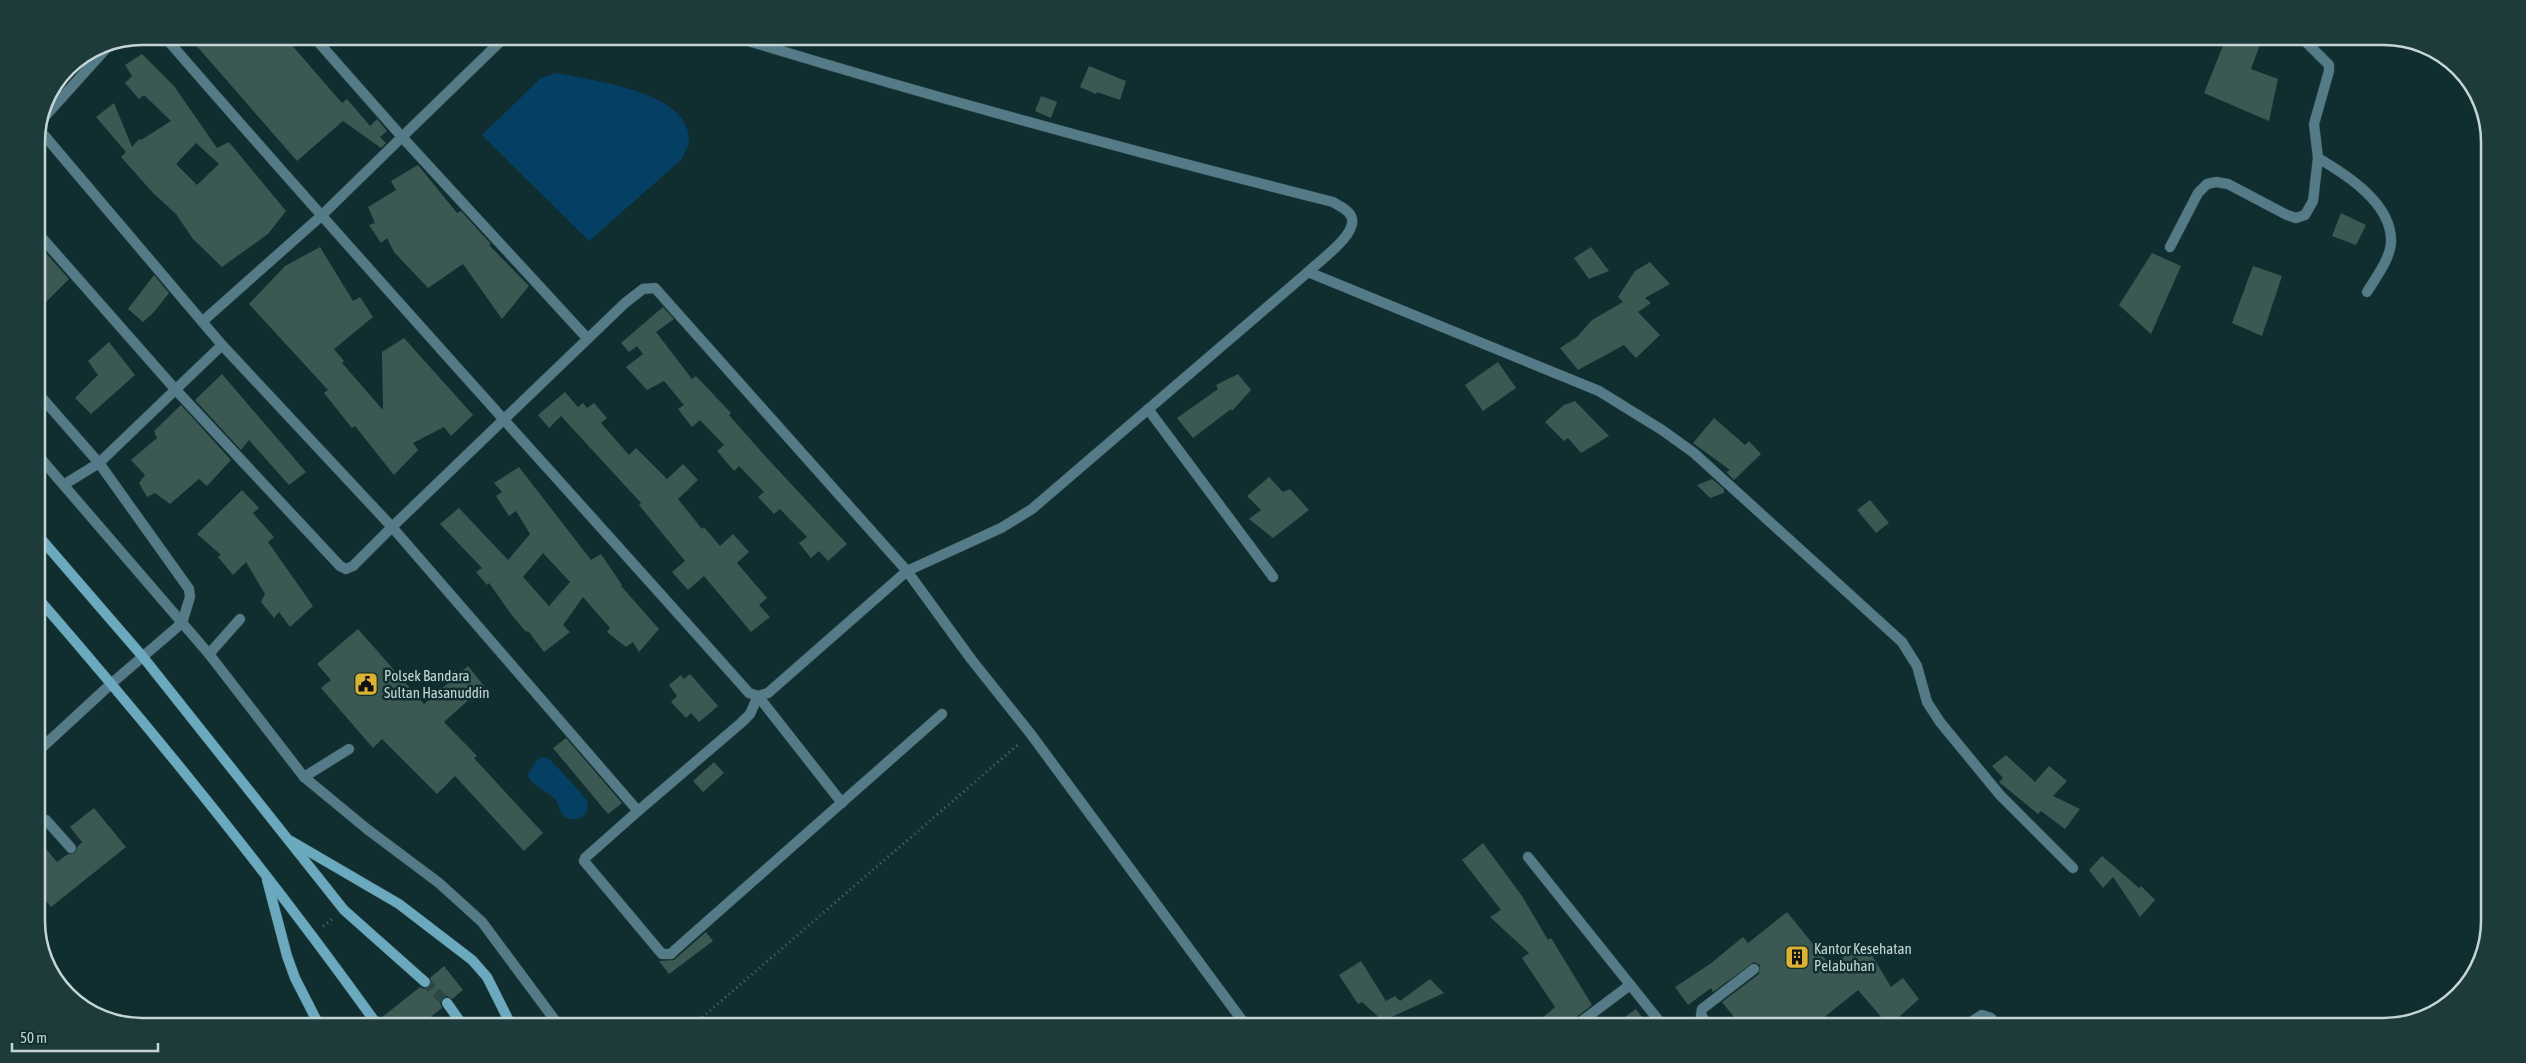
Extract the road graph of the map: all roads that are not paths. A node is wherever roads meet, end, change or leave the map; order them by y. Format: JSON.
{"nodes":[{"id":1,"x":172,"y":45,"type":"edge"},
{"id":2,"x":321,"y":45,"type":"edge"},
{"id":3,"x":497,"y":45,"type":"edge"},
{"id":4,"x":761,"y":45,"type":"edge"},
{"id":5,"x":2309,"y":45,"type":"edge"},
{"id":6,"x":101,"y":54,"type":"edge"},
{"id":7,"x":50,"y":111,"type":"edge"},
{"id":8,"x":45,"y":136,"type":"edge"},
{"id":9,"x":402,"y":137,"type":"junction"},
{"id":10,"x":2318,"y":158,"type":"junction"},
{"id":11,"x":320,"y":216,"type":"junction"},
{"id":12,"x":45,"y":241,"type":"edge"},
{"id":13,"x":2170,"y":247,"type":"dead end"},
{"id":14,"x":1308,"y":272,"type":"junction"},
{"id":15,"x":2368,"y":292,"type":"dead end"},
{"id":16,"x":203,"y":321,"type":"junction"},
{"id":17,"x":587,"y":338,"type":"junction"},
{"id":18,"x":222,"y":345,"type":"junction"},
{"id":19,"x":175,"y":389,"type":"junction"},
{"id":20,"x":45,"y":401,"type":"edge"},
{"id":21,"x":1148,"y":409,"type":"junction"},
{"id":22,"x":504,"y":418,"type":"junction"},
{"id":23,"x":45,"y":463,"type":"edge"},
{"id":24,"x":99,"y":463,"type":"junction"},
{"id":25,"x":65,"y":484,"type":"junction"},
{"id":26,"x":392,"y":527,"type":"junction"},
{"id":27,"x":45,"y":544,"type":"edge"},
{"id":28,"x":907,"y":571,"type":"junction"},
{"id":29,"x":1273,"y":576,"type":"dead end"},
{"id":30,"x":45,"y":606,"type":"edge"},
{"id":31,"x":240,"y":620,"type":"dead end"},
{"id":32,"x":182,"y":623,"type":"junction"},
{"id":33,"x":209,"y":654,"type":"junction"},
{"id":34,"x":143,"y":658,"type":"junction"},
{"id":35,"x":112,"y":684,"type":"junction"},
{"id":36,"x":758,"y":696,"type":"junction"},
{"id":37,"x":942,"y":714,"type":"dead end"},
{"id":38,"x":45,"y":746,"type":"edge"},
{"id":39,"x":349,"y":749,"type":"dead end"},
{"id":40,"x":304,"y":777,"type":"junction"},
{"id":41,"x":842,"y":803,"type":"junction"},
{"id":42,"x":638,"y":811,"type":"junction"},
{"id":43,"x":45,"y":820,"type":"edge"},
{"id":44,"x":286,"y":838,"type":"junction"},
{"id":45,"x":71,"y":848,"type":"dead end"},
{"id":46,"x":1528,"y":857,"type":"dead end"},
{"id":47,"x":2073,"y":868,"type":"dead end"},
{"id":48,"x":266,"y":876,"type":"junction"},
{"id":49,"x":1754,"y":969,"type":"dead end"},
{"id":50,"x":426,"y":982,"type":"tunnel mouth"},
{"id":51,"x":1630,"y":984,"type":"junction"},
{"id":52,"x":447,"y":1004,"type":"tunnel mouth"},
{"id":53,"x":315,"y":1018,"type":"edge"},
{"id":54,"x":372,"y":1018,"type":"edge"},
{"id":55,"x":457,"y":1018,"type":"edge"},
{"id":56,"x":508,"y":1018,"type":"edge"},
{"id":57,"x":553,"y":1018,"type":"edge"},
{"id":58,"x":1240,"y":1018,"type":"edge"},
{"id":59,"x":1586,"y":1018,"type":"edge"},
{"id":60,"x":1657,"y":1018,"type":"edge"},
{"id":61,"x":1703,"y":1018,"type":"edge"},
{"id":62,"x":1976,"y":1018,"type":"edge"},
{"id":63,"x":1991,"y":1018,"type":"edge"}],
"edges":[{"from":1,"to":11,"type":"street"},
{"from":2,"to":9,"type":"street"},
{"from":3,"to":9,"type":"street"},
{"from":4,"to":14,"type":"street"},
{"from":5,"to":10,"type":"street"},
{"from":6,"to":7,"type":"street"},
{"from":8,"to":16,"type":"street"},
{"from":9,"to":11,"type":"street"},
{"from":9,"to":17,"type":"street"},
{"from":10,"to":13,"type":"street"},
{"from":10,"to":15,"type":"street"},
{"from":11,"to":16,"type":"street"},
{"from":11,"to":22,"type":"street"},
{"from":12,"to":19,"type":"street"},
{"from":14,"to":21,"type":"street"},
{"from":14,"to":47,"type":"street"},
{"from":16,"to":18,"type":"street"},
{"from":17,"to":22,"type":"street"},
{"from":17,"to":28,"type":"street"},
{"from":18,"to":19,"type":"street"},
{"from":18,"to":26,"type":"street"},
{"from":19,"to":24,"type":"street"},
{"from":19,"to":26,"type":"street"},
{"from":20,"to":24,"type":"street"},
{"from":21,"to":28,"type":"street"},
{"from":21,"to":29,"type":"street"},
{"from":22,"to":26,"type":"street"},
{"from":22,"to":36,"type":"street"},
{"from":23,"to":25,"type":"street"},
{"from":24,"to":25,"type":"street"},
{"from":24,"to":32,"type":"street"},
{"from":25,"to":32,"type":"street"},
{"from":26,"to":42,"type":"street"},
{"from":27,"to":34,"type":"main road"},
{"from":28,"to":36,"type":"street"},
{"from":28,"to":58,"type":"street"},
{"from":30,"to":35,"type":"main road"},
{"from":31,"to":33,"type":"street"},
{"from":32,"to":33,"type":"street"},
{"from":32,"to":34,"type":"street"},
{"from":33,"to":40,"type":"street"},
{"from":34,"to":35,"type":"street"},
{"from":34,"to":44,"type":"main road"},
{"from":35,"to":38,"type":"street"},
{"from":35,"to":48,"type":"main road"},
{"from":36,"to":41,"type":"street"},
{"from":36,"to":42,"type":"street"},
{"from":37,"to":41,"type":"street"},
{"from":39,"to":40,"type":"street"},
{"from":40,"to":57,"type":"street"},
{"from":41,"to":42,"type":"street"},
{"from":43,"to":45,"type":"street"},
{"from":44,"to":50,"type":"main road"},
{"from":44,"to":56,"type":"main road"},
{"from":46,"to":51,"type":"street"},
{"from":48,"to":53,"type":"main road"},
{"from":48,"to":54,"type":"main road"},
{"from":49,"to":61,"type":"street"},
{"from":51,"to":59,"type":"street"},
{"from":51,"to":60,"type":"street"},
{"from":52,"to":55,"type":"main road"},
{"from":62,"to":63,"type":"street"}]}
